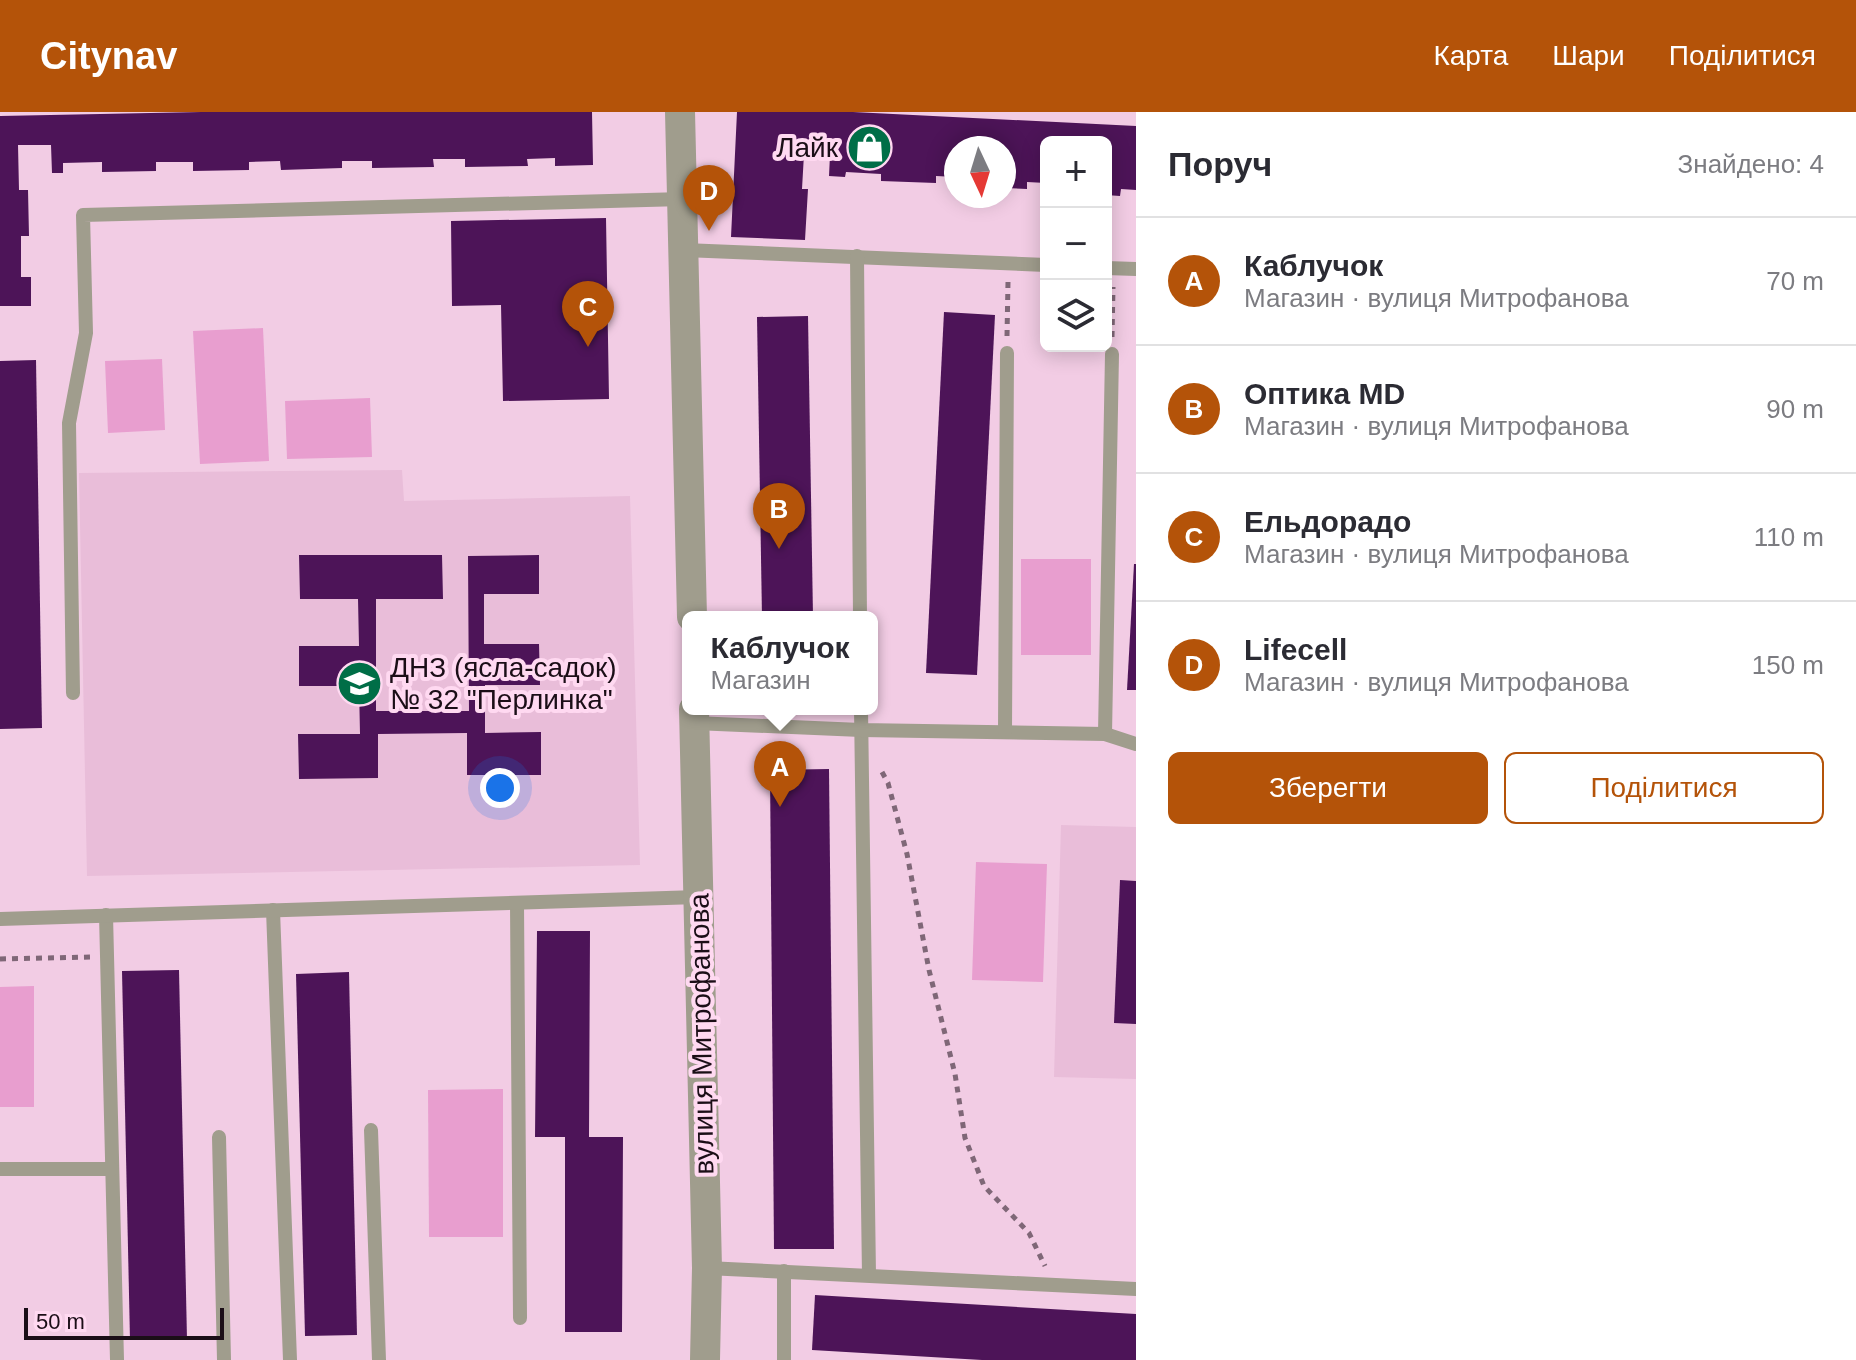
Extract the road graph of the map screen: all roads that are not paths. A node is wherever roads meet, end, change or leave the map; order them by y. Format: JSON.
{"nodes":[{"id":1,"x":680,"y":112,"type":"edge"},
{"id":2,"x":683,"y":199,"type":"junction"},
{"id":3,"x":684,"y":250,"type":"junction"},
{"id":4,"x":857,"y":256,"type":"junction"},
{"id":5,"x":1040,"y":265,"type":"edge"},
{"id":6,"x":1112,"y":268,"type":"edge"},
{"id":7,"x":1136,"y":269,"type":"edge"},
{"id":8,"x":1007,"y":353,"type":"road end"},
{"id":9,"x":1112,"y":354,"type":"road end"},
{"id":10,"x":692,"y":611,"type":"edge"},
{"id":11,"x":860,"y":611,"type":"edge"},
{"id":12,"x":73,"y":693,"type":"dead end"},
{"id":13,"x":861,"y":715,"type":"edge"},
{"id":14,"x":694,"y":716,"type":"edge"},
{"id":15,"x":861,"y":730,"type":"junction"},
{"id":16,"x":1005,"y":732,"type":"junction"},
{"id":17,"x":1105,"y":734,"type":"junction"},
{"id":18,"x":1136,"y":744,"type":"edge"},
{"id":19,"x":698,"y":897,"type":"junction"},
{"id":20,"x":517,"y":904,"type":"junction"},
{"id":21,"x":273,"y":910,"type":"junction"},
{"id":22,"x":106,"y":915,"type":"junction"},
{"id":23,"x":0,"y":919,"type":"edge"},
{"id":24,"x":371,"y":1130,"type":"dead end"},
{"id":25,"x":219,"y":1137,"type":"dead end"},
{"id":26,"x":0,"y":1169,"type":"edge"},
{"id":27,"x":112,"y":1169,"type":"junction"},
{"id":28,"x":707,"y":1268,"type":"junction"},
{"id":29,"x":784,"y":1271,"type":"junction"},
{"id":30,"x":869,"y":1275,"type":"junction"},
{"id":31,"x":1136,"y":1289,"type":"edge"},
{"id":32,"x":520,"y":1318,"type":"dead end"},
{"id":33,"x":117,"y":1360,"type":"edge"},
{"id":34,"x":224,"y":1360,"type":"edge"},
{"id":35,"x":290,"y":1360,"type":"edge"},
{"id":36,"x":379,"y":1360,"type":"edge"},
{"id":37,"x":705,"y":1360,"type":"edge"},
{"id":38,"x":784,"y":1360,"type":"edge"}],
"edges":[{"from":1,"to":2,"type":"street"},
{"from":2,"to":3,"type":"street"},
{"from":2,"to":12,"type":"lane"},
{"from":3,"to":4,"type":"lane"},
{"from":3,"to":10,"type":"street"},
{"from":4,"to":5,"type":"lane"},
{"from":4,"to":11,"type":"lane"},
{"from":6,"to":7,"type":"lane"},
{"from":8,"to":16,"type":"lane"},
{"from":9,"to":17,"type":"lane"},
{"from":13,"to":15,"type":"lane"},
{"from":14,"to":15,"type":"lane"},
{"from":14,"to":19,"type":"street","name":"вулиця Митрофанова"},
{"from":15,"to":16,"type":"lane"},
{"from":15,"to":30,"type":"lane"},
{"from":16,"to":17,"type":"lane"},
{"from":17,"to":18,"type":"lane"},
{"from":19,"to":20,"type":"lane"},
{"from":19,"to":28,"type":"street","name":"вулиця Митрофанова"},
{"from":20,"to":21,"type":"lane"},
{"from":20,"to":32,"type":"lane"},
{"from":21,"to":22,"type":"lane"},
{"from":21,"to":35,"type":"lane"},
{"from":22,"to":23,"type":"lane"},
{"from":22,"to":27,"type":"lane"},
{"from":24,"to":36,"type":"lane"},
{"from":25,"to":34,"type":"lane"},
{"from":26,"to":27,"type":"lane"},
{"from":27,"to":33,"type":"lane"},
{"from":28,"to":29,"type":"lane"},
{"from":28,"to":37,"type":"street","name":"вулиця Митрофанова"},
{"from":29,"to":30,"type":"lane"},
{"from":29,"to":38,"type":"lane"},
{"from":30,"to":31,"type":"lane"}]}
